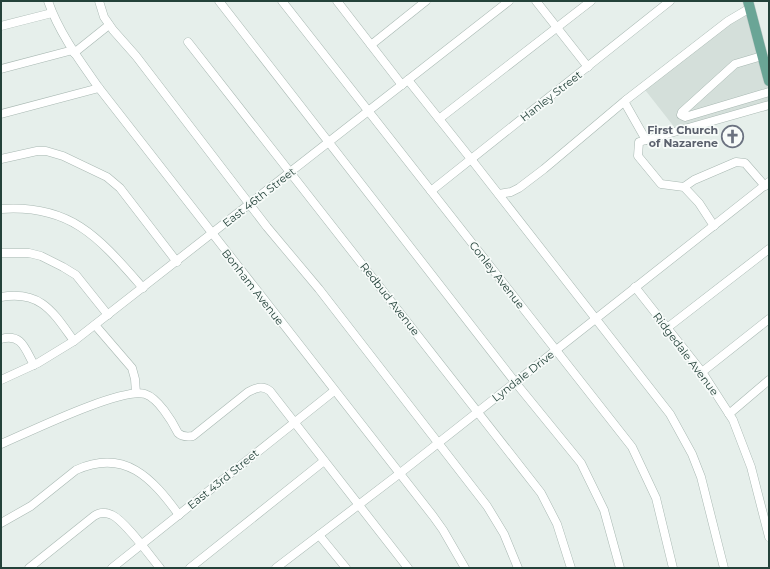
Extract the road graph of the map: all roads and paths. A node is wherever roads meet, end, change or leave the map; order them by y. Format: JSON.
{"nodes":[{"id":1,"x":48,"y":1,"type":"edge"},
{"id":2,"x":99,"y":1,"type":"edge"},
{"id":3,"x":220,"y":1,"type":"edge"},
{"id":4,"x":282,"y":1,"type":"edge"},
{"id":5,"x":336,"y":1,"type":"edge"},
{"id":6,"x":426,"y":1,"type":"edge"},
{"id":7,"x":509,"y":1,"type":"edge"},
{"id":8,"x":536,"y":1,"type":"edge"},
{"id":9,"x":590,"y":1,"type":"edge"},
{"id":10,"x":670,"y":1,"type":"edge"},
{"id":11,"x":749,"y":4,"type":"edge"},
{"id":12,"x":52,"y":13,"type":"junction"},
{"id":13,"x":110,"y":25,"type":"junction"},
{"id":14,"x":1,"y":26,"type":"edge"},
{"id":15,"x":557,"y":28,"type":"junction"},
{"id":16,"x":188,"y":42,"type":"dead end"},
{"id":17,"x":371,"y":45,"type":"junction"},
{"id":18,"x":73,"y":51,"type":"junction"},
{"id":19,"x":762,"y":56,"type":"junction"},
{"id":20,"x":588,"y":66,"type":"junction"},
{"id":21,"x":1,"y":69,"type":"edge"},
{"id":22,"x":768,"y":76,"type":"edge"},
{"id":23,"x":405,"y":82,"type":"junction"},
{"id":24,"x":99,"y":88,"type":"junction"},
{"id":25,"x":769,"y":92,"type":"edge"},
{"id":26,"x":626,"y":100,"type":"junction"},
{"id":27,"x":769,"y":105,"type":"edge"},
{"id":28,"x":369,"y":111,"type":"junction"},
{"id":29,"x":1,"y":114,"type":"edge"},
{"id":30,"x":439,"y":119,"type":"junction"},
{"id":31,"x":646,"y":140,"type":"junction"},
{"id":32,"x":329,"y":142,"type":"junction"},
{"id":33,"x":1,"y":159,"type":"edge"},
{"id":34,"x":471,"y":159,"type":"junction"},
{"id":35,"x":290,"y":172,"type":"junction"},
{"id":36,"x":767,"y":184,"type":"edge"},
{"id":37,"x":684,"y":187,"type":"junction"},
{"id":38,"x":431,"y":191,"type":"junction"},
{"id":39,"x":499,"y":194,"type":"junction"},
{"id":40,"x":250,"y":204,"type":"junction"},
{"id":41,"x":1,"y":209,"type":"edge"},
{"id":42,"x":714,"y":226,"type":"junction"},
{"id":43,"x":212,"y":234,"type":"junction"},
{"id":44,"x":769,"y":249,"type":"edge"},
{"id":45,"x":1,"y":253,"type":"edge"},
{"id":46,"x":177,"y":262,"type":"junction"},
{"id":47,"x":635,"y":287,"type":"junction"},
{"id":48,"x":143,"y":288,"type":"junction"},
{"id":49,"x":1,"y":297,"type":"edge"},
{"id":50,"x":108,"y":315,"type":"junction"},
{"id":51,"x":595,"y":319,"type":"junction"},
{"id":52,"x":769,"y":319,"type":"edge"},
{"id":53,"x":95,"y":325,"type":"junction"},
{"id":54,"x":667,"y":328,"type":"junction"},
{"id":55,"x":1,"y":339,"type":"edge"},
{"id":56,"x":74,"y":341,"type":"junction"},
{"id":57,"x":556,"y":350,"type":"junction"},
{"id":58,"x":34,"y":365,"type":"junction"},
{"id":59,"x":702,"y":372,"type":"junction"},
{"id":60,"x":1,"y":380,"type":"edge"},
{"id":61,"x":769,"y":380,"type":"edge"},
{"id":62,"x":515,"y":382,"type":"junction"},
{"id":63,"x":334,"y":391,"type":"junction"},
{"id":64,"x":136,"y":393,"type":"junction"},
{"id":65,"x":478,"y":411,"type":"junction"},
{"id":66,"x":728,"y":414,"type":"junction"},
{"id":67,"x":296,"y":422,"type":"junction"},
{"id":68,"x":438,"y":443,"type":"junction"},
{"id":69,"x":1,"y":444,"type":"edge"},
{"id":70,"x":324,"y":461,"type":"junction"},
{"id":71,"x":399,"y":474,"type":"junction"},
{"id":72,"x":359,"y":504,"type":"junction"},
{"id":73,"x":179,"y":515,"type":"junction"},
{"id":74,"x":1,"y":523,"type":"edge"},
{"id":75,"x":319,"y":535,"type":"junction"},
{"id":76,"x":769,"y":537,"type":"edge"},
{"id":77,"x":141,"y":545,"type":"junction"},
{"id":78,"x":279,"y":567,"type":"edge"},
{"id":79,"x":29,"y":568,"type":"edge"},
{"id":80,"x":112,"y":568,"type":"edge"},
{"id":81,"x":160,"y":568,"type":"edge"},
{"id":82,"x":190,"y":568,"type":"edge"},
{"id":83,"x":346,"y":568,"type":"edge"},
{"id":84,"x":408,"y":568,"type":"edge"},
{"id":85,"x":465,"y":568,"type":"edge"},
{"id":86,"x":518,"y":568,"type":"edge"},
{"id":87,"x":571,"y":568,"type":"edge"},
{"id":88,"x":620,"y":568,"type":"edge"},
{"id":89,"x":673,"y":568,"type":"edge"},
{"id":90,"x":724,"y":568,"type":"edge"}],
"edges":[{"from":1,"to":12,"type":"street","name":"Bonham Avenue"},
{"from":2,"to":13,"type":"street"},
{"from":3,"to":32,"type":"street"},
{"from":4,"to":28,"type":"street","name":"Conley Avenue"},
{"from":5,"to":17,"type":"street"},
{"from":6,"to":17,"type":"street"},
{"from":7,"to":23,"type":"street","name":"East 46th Street"},
{"from":8,"to":15,"type":"street"},
{"from":9,"to":15,"type":"street"},
{"from":10,"to":20,"type":"street","name":"Hanley Street"},
{"from":11,"to":19,"type":"main road"},
{"from":11,"to":26,"type":"street"},
{"from":12,"to":14,"type":"street"},
{"from":12,"to":18,"type":"street","name":"Bonham Avenue"},
{"from":13,"to":18,"type":"street"},
{"from":13,"to":40,"type":"street"},
{"from":15,"to":20,"type":"street"},
{"from":15,"to":30,"type":"street"},
{"from":16,"to":35,"type":"street","name":"Redbud Avenue"},
{"from":17,"to":23,"type":"street"},
{"from":18,"to":21,"type":"street"},
{"from":18,"to":24,"type":"street","name":"Bonham Avenue"},
{"from":19,"to":22,"type":"main road"},
{"from":19,"to":25,"type":"street"},
{"from":20,"to":34,"type":"street","name":"Hanley Street"},
{"from":23,"to":28,"type":"street","name":"East 46th Street"},
{"from":23,"to":30,"type":"street"},
{"from":24,"to":29,"type":"street"},
{"from":24,"to":43,"type":"street","name":"Bonham Avenue"},
{"from":26,"to":31,"type":"street"},
{"from":26,"to":39,"type":"street"},
{"from":27,"to":31,"type":"street"},
{"from":28,"to":32,"type":"street","name":"East 46th Street"},
{"from":28,"to":38,"type":"street","name":"Conley Avenue"},
{"from":30,"to":34,"type":"street"},
{"from":31,"to":37,"type":"street"},
{"from":32,"to":35,"type":"street","name":"East 46th Street"},
{"from":32,"to":62,"type":"street"},
{"from":33,"to":46,"type":"street"},
{"from":34,"to":38,"type":"street","name":"Hanley Street"},
{"from":34,"to":39,"type":"street"},
{"from":35,"to":40,"type":"street","name":"East 46th Street"},
{"from":35,"to":65,"type":"street","name":"Redbud Avenue"},
{"from":36,"to":37,"type":"street"},
{"from":36,"to":42,"type":"street","name":"Lyndale Drive"},
{"from":37,"to":42,"type":"street"},
{"from":38,"to":57,"type":"street","name":"Conley Avenue"},
{"from":39,"to":51,"type":"street"},
{"from":40,"to":43,"type":"street","name":"East 46th Street"},
{"from":40,"to":68,"type":"street"},
{"from":41,"to":48,"type":"street"},
{"from":42,"to":47,"type":"street","name":"Lyndale Drive"},
{"from":43,"to":46,"type":"street","name":"East 46th Street"},
{"from":43,"to":63,"type":"street","name":"Bonham Avenue"},
{"from":44,"to":54,"type":"street"},
{"from":45,"to":50,"type":"street"},
{"from":46,"to":48,"type":"street","name":"East 46th Street"},
{"from":47,"to":51,"type":"street","name":"Lyndale Drive"},
{"from":47,"to":54,"type":"street","name":"Ridgedale Avenue"},
{"from":48,"to":50,"type":"street","name":"East 46th Street"},
{"from":49,"to":56,"type":"street"},
{"from":50,"to":53,"type":"street","name":"East 46th Street"},
{"from":51,"to":57,"type":"street","name":"Lyndale Drive"},
{"from":51,"to":90,"type":"street"},
{"from":52,"to":59,"type":"street"},
{"from":53,"to":56,"type":"street","name":"East 46th Street"},
{"from":53,"to":64,"type":"street"},
{"from":54,"to":59,"type":"street","name":"Ridgedale Avenue"},
{"from":55,"to":58,"type":"street"},
{"from":56,"to":58,"type":"street","name":"East 46th Street"},
{"from":57,"to":62,"type":"street","name":"Lyndale Drive"},
{"from":57,"to":89,"type":"street","name":"Conley Avenue"},
{"from":58,"to":60,"type":"street","name":"East 46th Street"},
{"from":59,"to":66,"type":"street","name":"Ridgedale Avenue"},
{"from":61,"to":66,"type":"street"},
{"from":62,"to":65,"type":"street","name":"Lyndale Drive"},
{"from":62,"to":88,"type":"street"},
{"from":63,"to":67,"type":"street","name":"East 43rd Street"},
{"from":63,"to":71,"type":"street","name":"Bonham Avenue"},
{"from":64,"to":67,"type":"street"},
{"from":64,"to":69,"type":"street"},
{"from":65,"to":68,"type":"street","name":"Lyndale Drive"},
{"from":65,"to":87,"type":"street","name":"Redbud Avenue"},
{"from":66,"to":76,"type":"street","name":"Ridgedale Avenue"},
{"from":67,"to":70,"type":"street"},
{"from":67,"to":73,"type":"street","name":"East 43rd Street"},
{"from":68,"to":71,"type":"street","name":"Lyndale Drive"},
{"from":68,"to":86,"type":"street"},
{"from":70,"to":72,"type":"street"},
{"from":70,"to":82,"type":"street"},
{"from":71,"to":72,"type":"street","name":"Lyndale Drive"},
{"from":71,"to":85,"type":"street","name":"Bonham Avenue"},
{"from":72,"to":75,"type":"street","name":"Lyndale Drive"},
{"from":72,"to":84,"type":"street"},
{"from":73,"to":74,"type":"street"},
{"from":73,"to":77,"type":"street","name":"East 43rd Street"},
{"from":75,"to":78,"type":"street","name":"Lyndale Drive"},
{"from":75,"to":83,"type":"street"},
{"from":77,"to":79,"type":"street"},
{"from":77,"to":80,"type":"street","name":"East 43rd Street"},
{"from":77,"to":81,"type":"street"}]}
